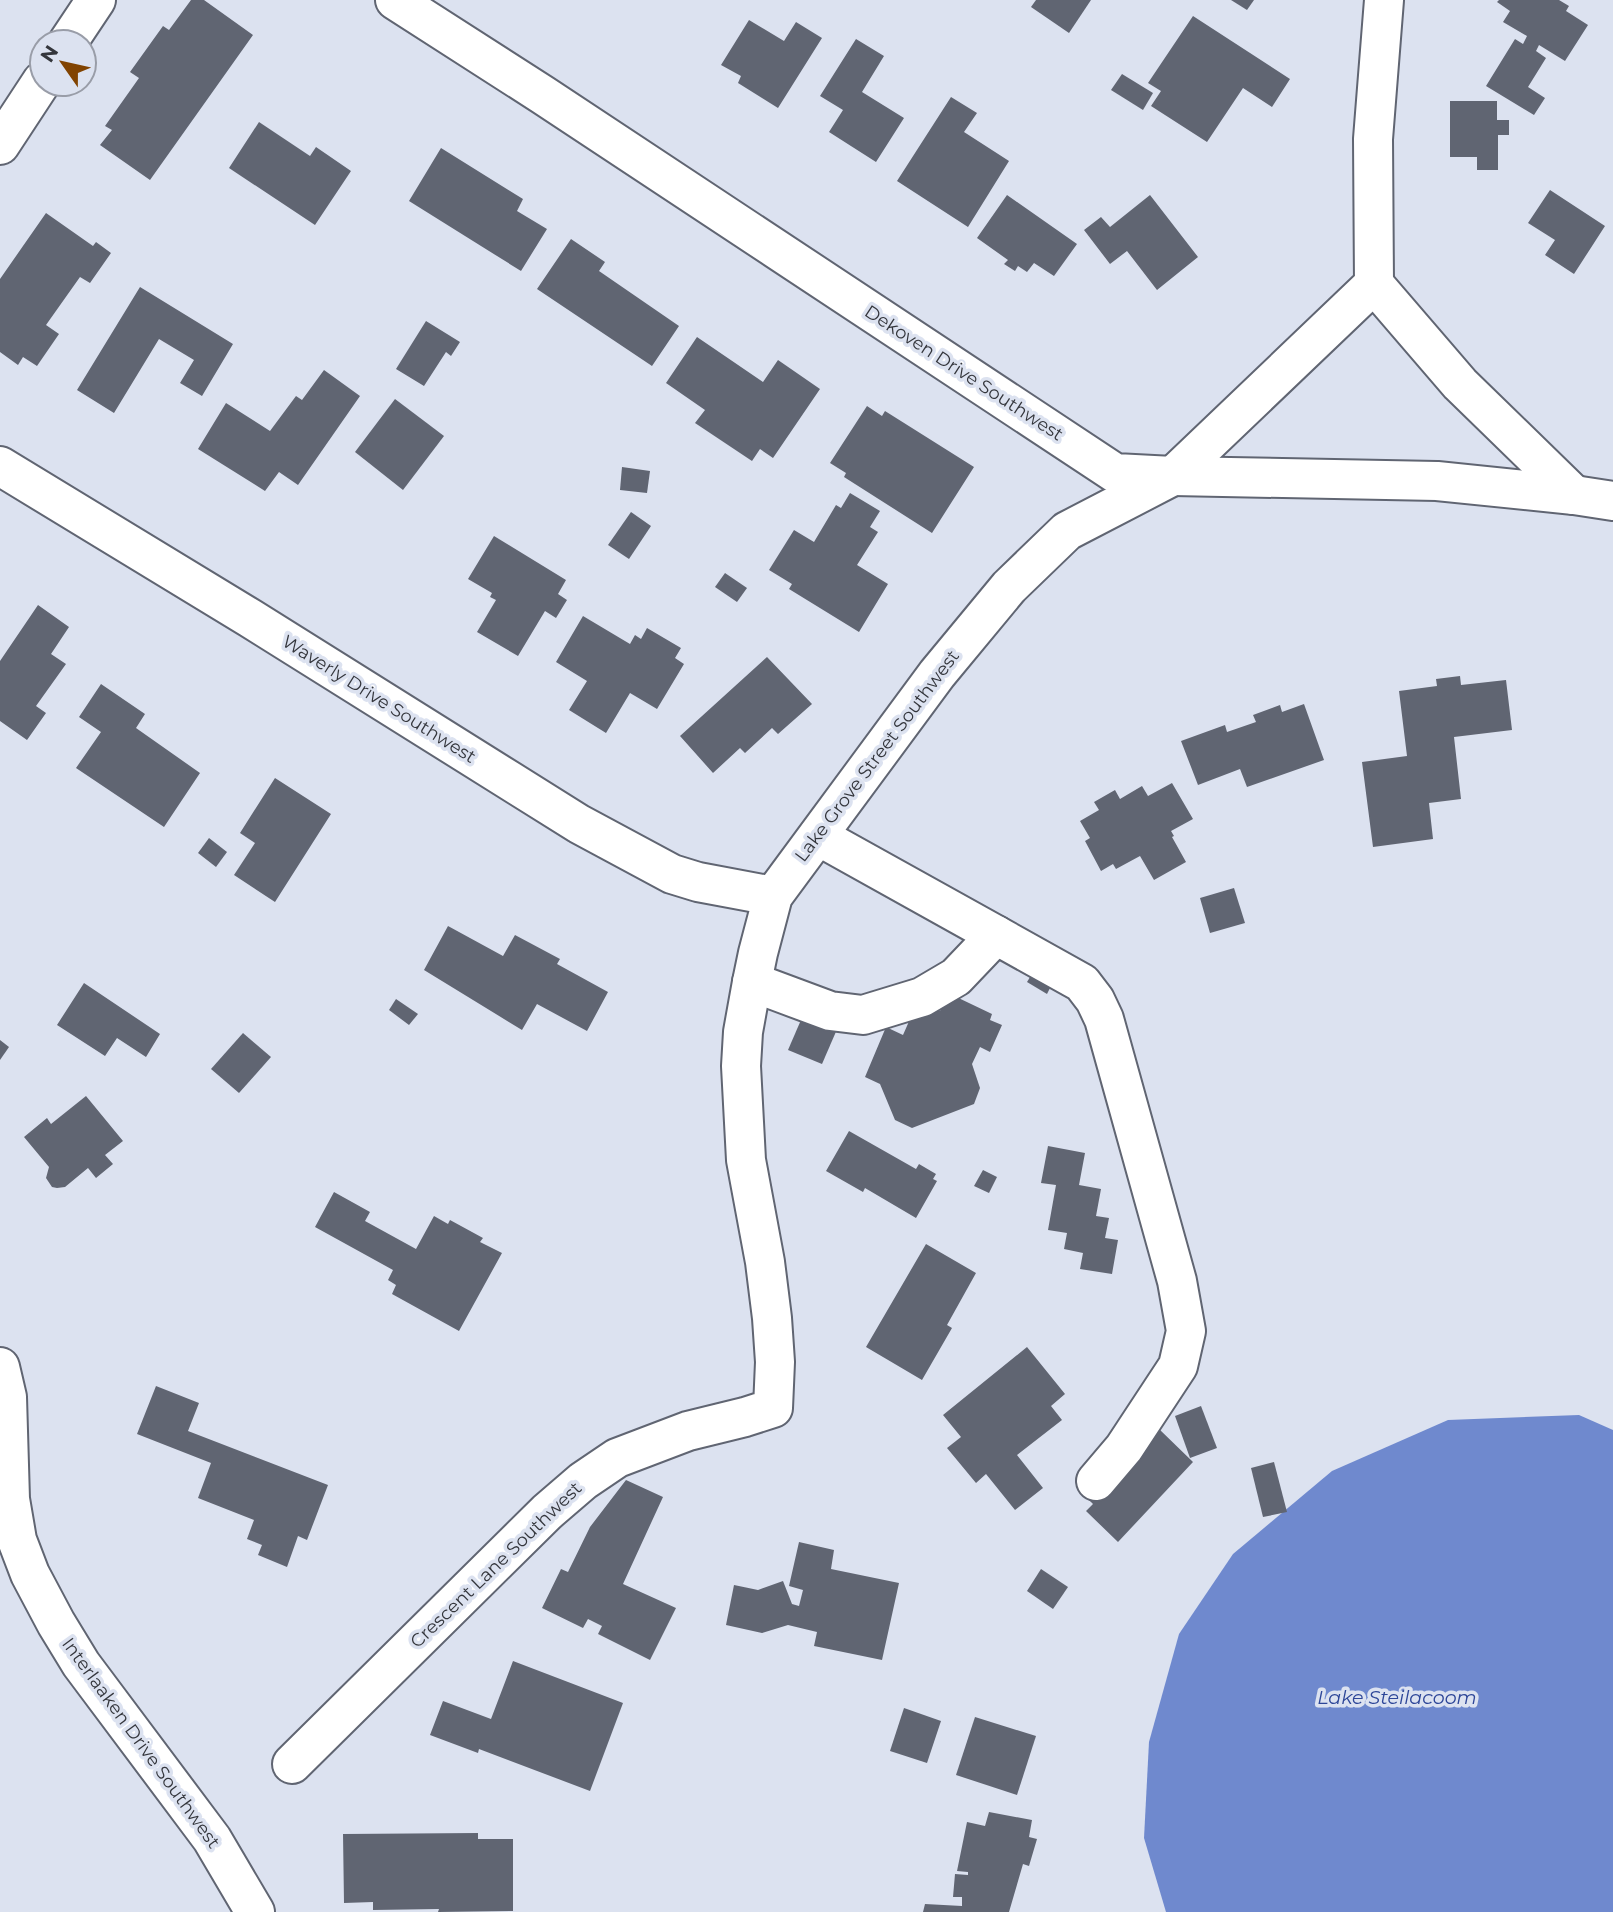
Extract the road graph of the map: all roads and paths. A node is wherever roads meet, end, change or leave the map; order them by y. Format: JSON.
{"nodes":[{"id":1,"x":96,"y":0,"type":"edge"},
{"id":2,"x":396,"y":0,"type":"edge"},
{"id":3,"x":1384,"y":0,"type":"edge"},
{"id":4,"x":77,"y":28,"type":"edge"},
{"id":5,"x":31,"y":98,"type":"edge"},
{"id":6,"x":0,"y":145,"type":"edge"},
{"id":7,"x":1374,"y":284,"type":"junction"},
{"id":8,"x":0,"y":467,"type":"edge"},
{"id":9,"x":1173,"y":476,"type":"junction"},
{"id":10,"x":1574,"y":495,"type":"junction"},
{"id":11,"x":1613,"y":501,"type":"edge"},
{"id":12,"x":818,"y":836,"type":"junction"},
{"id":13,"x":773,"y":896,"type":"junction"},
{"id":14,"x":996,"y":935,"type":"junction"},
{"id":15,"x":752,"y":982,"type":"junction"},
{"id":16,"x":0,"y":1367,"type":"edge"},
{"id":17,"x":773,"y":1408,"type":"joint"},
{"id":18,"x":1096,"y":1481,"type":"dead end"},
{"id":19,"x":292,"y":1764,"type":"dead end"},
{"id":20,"x":255,"y":1912,"type":"edge"}],
"edges":[{"from":1,"to":4,"type":"street"},
{"from":2,"to":9,"type":"street","name":"Dekoven Drive Southwest"},
{"from":3,"to":7,"type":"street"},
{"from":5,"to":6,"type":"street"},
{"from":7,"to":9,"type":"street","name":"Lake Grove Street Southwest"},
{"from":7,"to":10,"type":"street"},
{"from":8,"to":13,"type":"street","name":"Waverly Drive Southwest"},
{"from":9,"to":10,"type":"street","name":"Dekoven Drive Southwest"},
{"from":9,"to":12,"type":"street","name":"Lake Grove Street Southwest"},
{"from":10,"to":11,"type":"street","name":"Dekoven Drive Southwest"},
{"from":12,"to":13,"type":"street","name":"Lake Grove Street Southwest"},
{"from":12,"to":14,"type":"street"},
{"from":13,"to":15,"type":"street","name":"Lake Grove Street Southwest"},
{"from":14,"to":15,"type":"street"},
{"from":14,"to":18,"type":"street"},
{"from":15,"to":17,"type":"street","name":"Lake Grove Street Southwest"},
{"from":16,"to":20,"type":"street","name":"Interlaaken Drive Southwest"},
{"from":17,"to":19,"type":"street","name":"Crescent Lane Southwest"}]}
